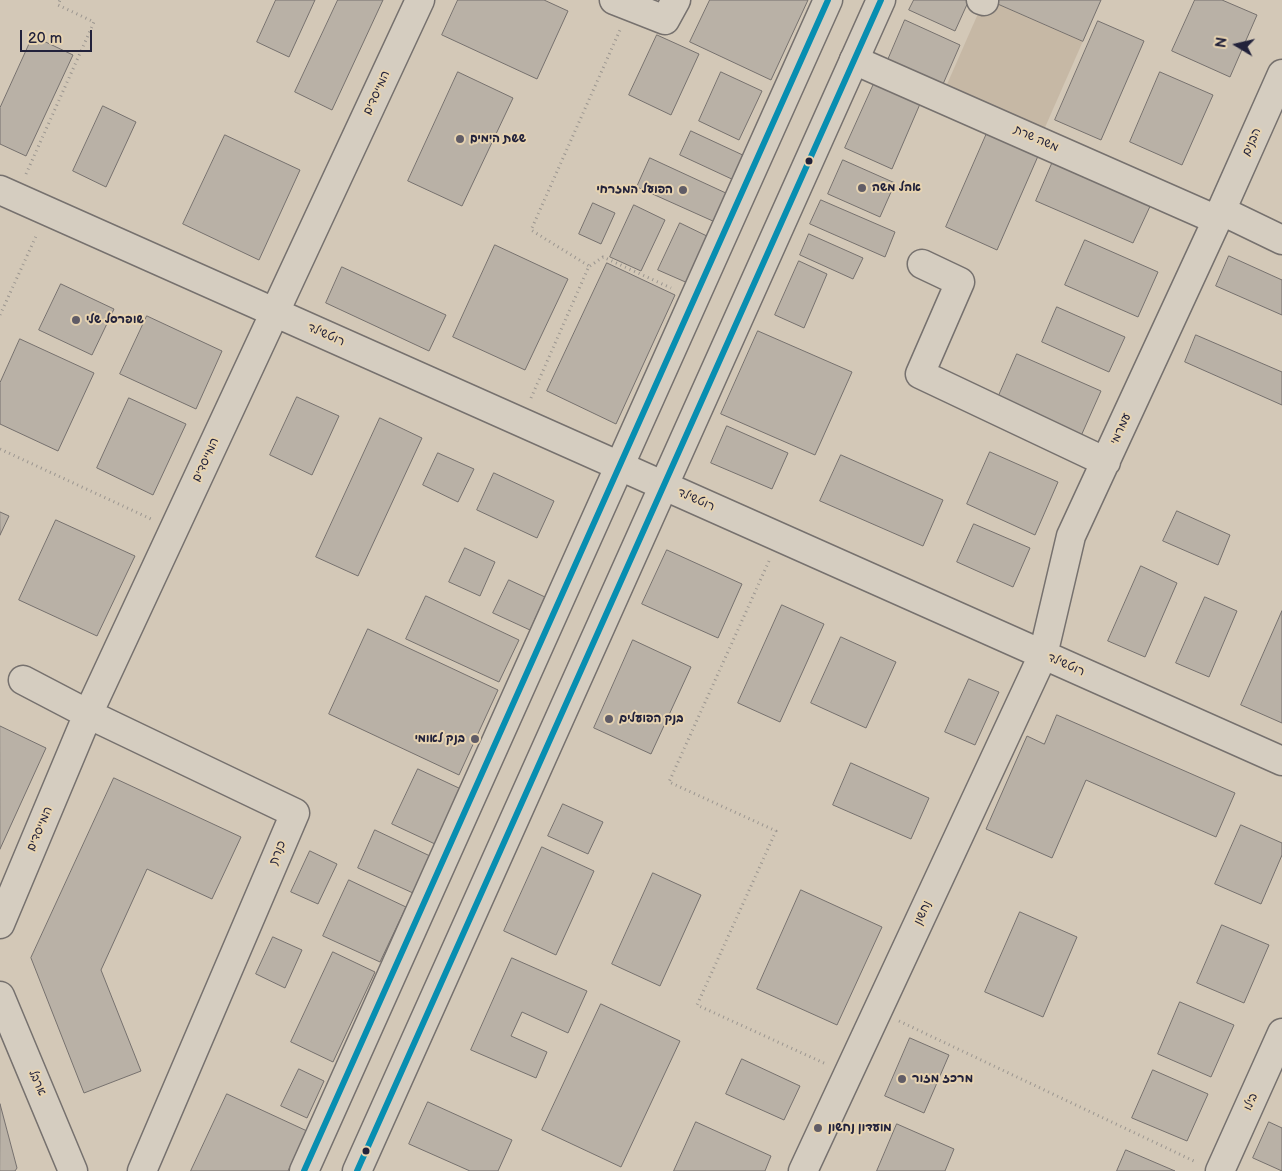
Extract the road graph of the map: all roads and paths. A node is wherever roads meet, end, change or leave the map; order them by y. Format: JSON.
{"nodes":[{"id":1,"x":60,"y":0,"type":"edge"},
{"id":2,"x":420,"y":0,"type":"edge"},
{"id":3,"x":676,"y":0,"type":"edge"},
{"id":4,"x":828,"y":0,"type":"edge"},
{"id":5,"x":881,"y":0,"type":"edge"},
{"id":6,"x":622,"y":3,"type":"edge"},
{"id":7,"x":854,"y":60,"type":"junction"},
{"id":8,"x":1282,"y":74,"type":"edge"},
{"id":9,"x":8,"y":193,"type":"edge"},
{"id":10,"x":48,"y":211,"type":"junction"},
{"id":11,"x":1220,"y":216,"type":"junction"},
{"id":12,"x":1282,"y":240,"type":"edge"},
{"id":13,"x":922,"y":264,"type":"dead end"},
{"id":14,"x":590,"y":266,"type":"junction"},
{"id":15,"x":694,"y":298,"type":"junction"},
{"id":16,"x":275,"y":312,"type":"junction"},
{"id":17,"x":0,"y":315,"type":"edge"},
{"id":18,"x":520,"y":422,"type":"junction"},
{"id":19,"x":0,"y":449,"type":"edge"},
{"id":20,"x":1106,"y":462,"type":"junction"},
{"id":21,"x":619,"y":466,"type":"junction"},
{"id":22,"x":664,"y":486,"type":"junction"},
{"id":23,"x":174,"y":530,"type":"junction"},
{"id":24,"x":780,"y":538,"type":"junction"},
{"id":25,"x":1042,"y":654,"type":"junction"},
{"id":26,"x":24,"y":680,"type":"dead end"},
{"id":27,"x":88,"y":714,"type":"junction"},
{"id":28,"x":1282,"y":761,"type":"edge"},
{"id":29,"x":0,"y":924,"type":"edge"},
{"id":30,"x":0,"y":996,"type":"edge"},
{"id":31,"x":877,"y":1010,"type":"junction"},
{"id":32,"x":1282,"y":1033,"type":"edge"},
{"id":33,"x":848,"y":1074,"type":"junction"},
{"id":34,"x":1209,"y":1167,"type":"edge"},
{"id":35,"x":73,"y":1171,"type":"edge"},
{"id":36,"x":142,"y":1171,"type":"edge"},
{"id":37,"x":304,"y":1171,"type":"edge"},
{"id":38,"x":357,"y":1171,"type":"edge"},
{"id":39,"x":803,"y":1171,"type":"edge"}],
"edges":[{"from":1,"to":9,"type":"path"},
{"from":2,"to":16,"type":"street","name":"המייסדים"},
{"from":3,"to":6,"type":"street"},
{"from":4,"to":15,"type":"street"},
{"from":5,"to":7,"type":"street"},
{"from":6,"to":14,"type":"path"},
{"from":7,"to":11,"type":"street","name":"משה שרת"},
{"from":7,"to":22,"type":"street"},
{"from":8,"to":11,"type":"street","name":"הבנים"},
{"from":9,"to":10,"type":"street","name":"רוטשילד"},
{"from":10,"to":16,"type":"street","name":"רוטשילד"},
{"from":10,"to":17,"type":"path"},
{"from":11,"to":12,"type":"street","name":"משה שרת"},
{"from":11,"to":20,"type":"street","name":"עמרמי"},
{"from":13,"to":20,"type":"street"},
{"from":14,"to":15,"type":"path"},
{"from":14,"to":18,"type":"path"},
{"from":15,"to":21,"type":"street"},
{"from":16,"to":18,"type":"street","name":"רוטשילד"},
{"from":16,"to":23,"type":"street","name":"המייסדים"},
{"from":18,"to":21,"type":"street","name":"רוטשילד"},
{"from":19,"to":23,"type":"path"},
{"from":20,"to":25,"type":"street","name":"עמרמי"},
{"from":21,"to":22,"type":"street","name":"רוטשילד"},
{"from":21,"to":37,"type":"street"},
{"from":22,"to":24,"type":"street","name":"רוטשילד"},
{"from":22,"to":38,"type":"street"},
{"from":23,"to":27,"type":"street","name":"המייסדים"},
{"from":24,"to":25,"type":"street","name":"רוטשילד"},
{"from":24,"to":33,"type":"path"},
{"from":25,"to":28,"type":"street","name":"רוטשילד"},
{"from":25,"to":31,"type":"street","name":"נחשון"},
{"from":26,"to":27,"type":"street","name":"כנרת"},
{"from":27,"to":29,"type":"street","name":"המייסדים"},
{"from":27,"to":36,"type":"street","name":"כנרת"},
{"from":30,"to":35,"type":"street","name":"ארבל"},
{"from":31,"to":33,"type":"street","name":"נחשון"},
{"from":31,"to":34,"type":"path"},
{"from":32,"to":34,"type":"street","name":"בילו"},
{"from":33,"to":39,"type":"street","name":"נחשון"}]}
